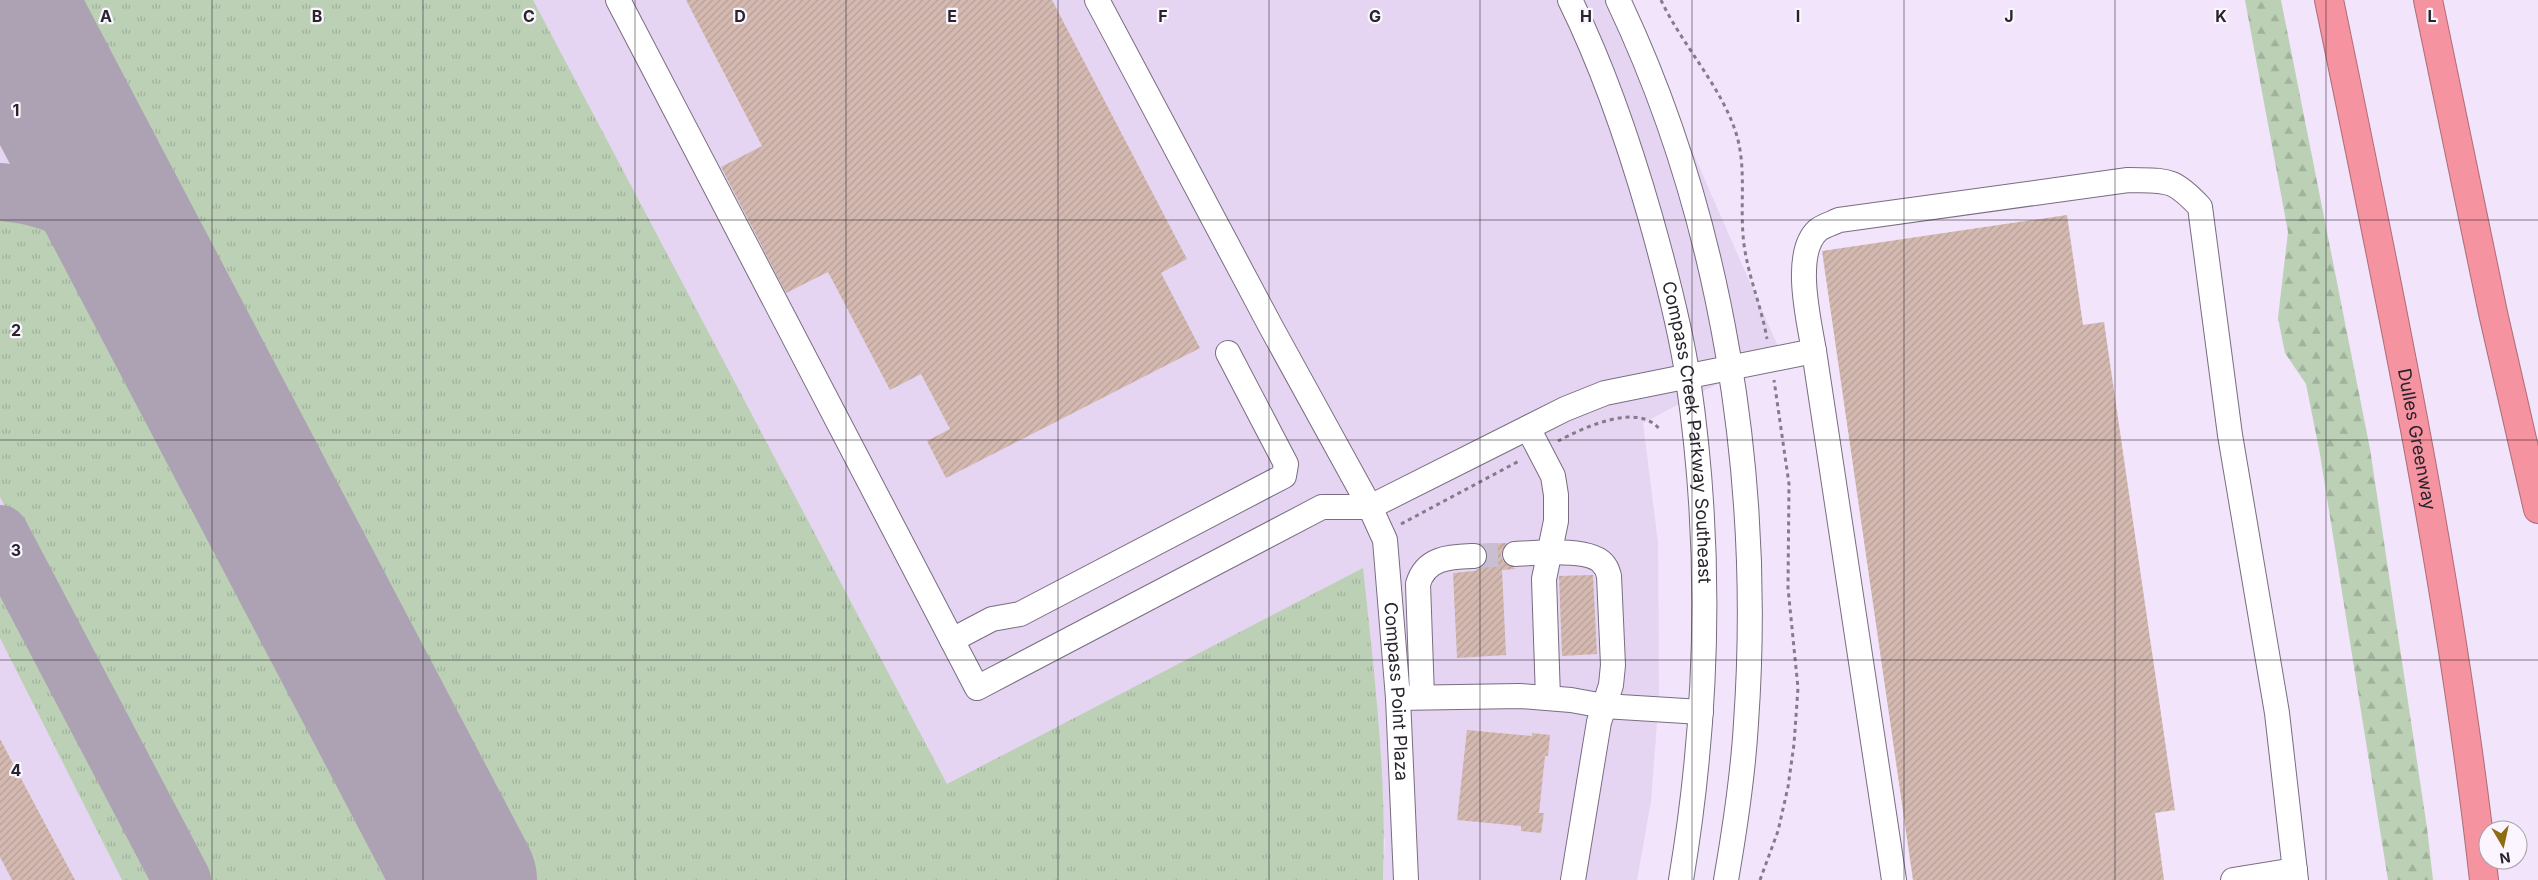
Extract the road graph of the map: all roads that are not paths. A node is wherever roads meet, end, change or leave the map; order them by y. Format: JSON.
{"nodes":[{"id":1,"x":618,"y":0,"type":"edge"},
{"id":2,"x":1097,"y":0,"type":"edge"},
{"id":3,"x":1570,"y":0,"type":"edge"},
{"id":4,"x":1618,"y":0,"type":"edge"},
{"id":5,"x":2329,"y":0,"type":"edge"},
{"id":6,"x":2428,"y":0,"type":"edge"},
{"id":7,"x":1814,"y":351,"type":"junction"},
{"id":8,"x":1228,"y":353,"type":"dead end"},
{"id":9,"x":1731,"y":368,"type":"junction"},
{"id":10,"x":1688,"y":378,"type":"junction"},
{"id":11,"x":1528,"y":428,"type":"junction"},
{"id":12,"x":1370,"y":507,"type":"junction"},
{"id":13,"x":2538,"y":509,"type":"edge"},
{"id":14,"x":1550,"y":552,"type":"junction"},
{"id":15,"x":1515,"y":554,"type":"tunnel mouth"},
{"id":16,"x":1474,"y":556,"type":"tunnel mouth"},
{"id":17,"x":952,"y":640,"type":"junction"},
{"id":18,"x":1422,"y":697,"type":"junction"},
{"id":19,"x":1398,"y":698,"type":"junction"},
{"id":20,"x":1548,"y":698,"type":"junction"},
{"id":21,"x":1604,"y":706,"type":"junction"},
{"id":22,"x":1702,"y":712,"type":"junction"},
{"id":23,"x":2295,"y":875,"type":"edge"},
{"id":24,"x":1406,"y":880,"type":"edge"},
{"id":25,"x":1573,"y":880,"type":"edge"},
{"id":26,"x":1681,"y":880,"type":"edge"},
{"id":27,"x":1726,"y":880,"type":"edge"},
{"id":28,"x":1894,"y":880,"type":"edge"},
{"id":29,"x":2232,"y":880,"type":"edge"},
{"id":30,"x":2484,"y":880,"type":"edge"}],
"edges":[{"from":1,"to":17,"type":"street"},
{"from":2,"to":12,"type":"street","name":"Compass Point Plaza"},
{"from":3,"to":10,"type":"street","name":"Compass Creek Parkway Southeast"},
{"from":4,"to":9,"type":"street"},
{"from":5,"to":30,"type":"highway","name":"Dulles Greenway"},
{"from":6,"to":13,"type":"highway"},
{"from":7,"to":9,"type":"street"},
{"from":7,"to":23,"type":"street"},
{"from":7,"to":28,"type":"street"},
{"from":8,"to":17,"type":"street"},
{"from":9,"to":10,"type":"street"},
{"from":9,"to":27,"type":"street"},
{"from":10,"to":11,"type":"street"},
{"from":10,"to":22,"type":"street","name":"Compass Creek Parkway Southeast"},
{"from":11,"to":12,"type":"street"},
{"from":11,"to":14,"type":"street"},
{"from":12,"to":17,"type":"street"},
{"from":12,"to":19,"type":"street","name":"Compass Point Plaza"},
{"from":14,"to":15,"type":"street"},
{"from":14,"to":20,"type":"street"},
{"from":14,"to":21,"type":"street"},
{"from":16,"to":18,"type":"street"},
{"from":18,"to":19,"type":"street"},
{"from":18,"to":20,"type":"street"},
{"from":19,"to":24,"type":"street","name":"Compass Point Plaza"},
{"from":20,"to":21,"type":"street"},
{"from":21,"to":22,"type":"street"},
{"from":21,"to":25,"type":"street"},
{"from":22,"to":26,"type":"street","name":"Compass Creek Parkway Southeast"},
{"from":23,"to":29,"type":"street"}]}
